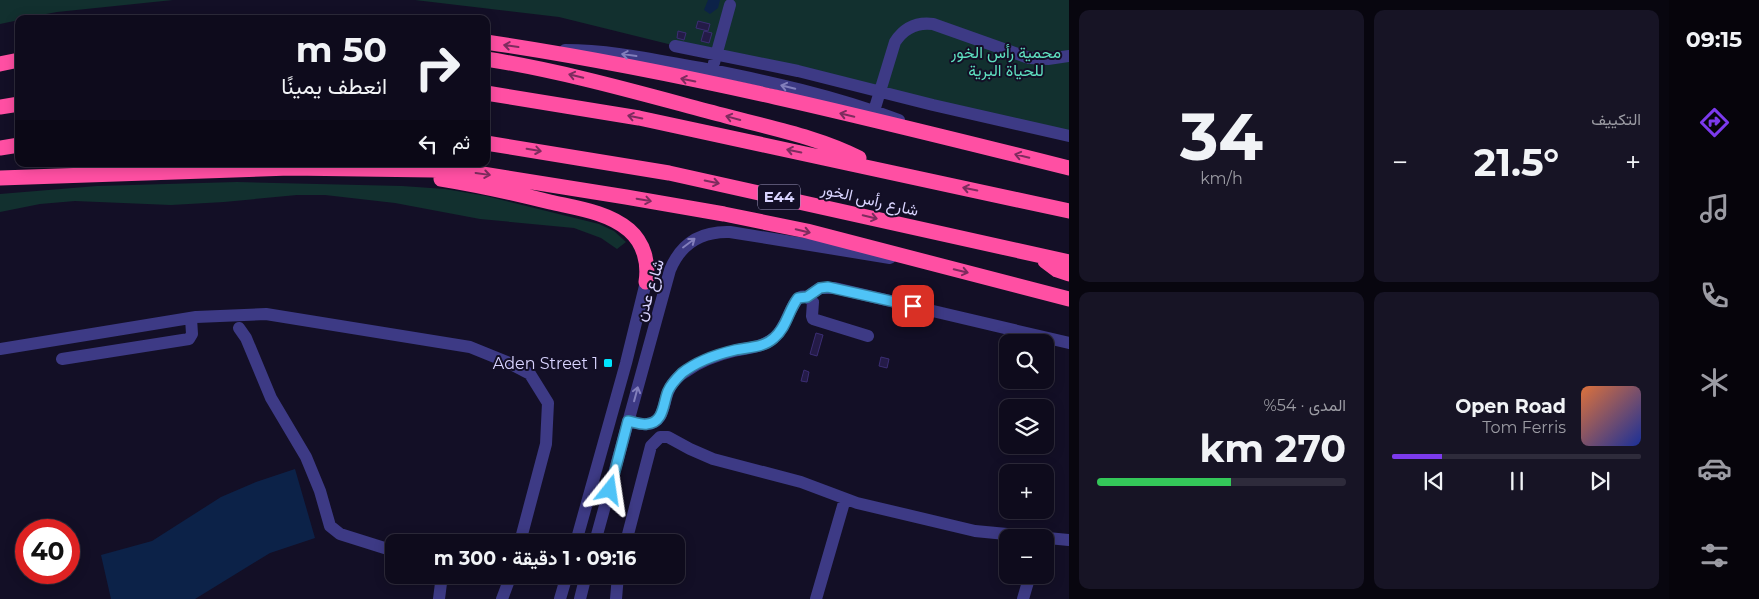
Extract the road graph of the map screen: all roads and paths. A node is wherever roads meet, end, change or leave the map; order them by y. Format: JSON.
{"nodes":[{"id":1,"x":730,"y":5,"type":"dead end"},
{"id":2,"x":490,"y":43,"type":"edge"},
{"id":3,"x":675,"y":46,"type":"dead end"},
{"id":4,"x":544,"y":51,"type":"junction"},
{"id":5,"x":717,"y":54,"type":"junction"},
{"id":6,"x":1069,"y":56,"type":"edge"},
{"id":7,"x":490,"y":60,"type":"edge"},
{"id":8,"x":15,"y":61,"type":"edge"},
{"id":9,"x":0,"y":64,"type":"edge"},
{"id":10,"x":712,"y":70,"type":"junction"},
{"id":11,"x":880,"y":92,"type":"junction"},
{"id":12,"x":490,"y":94,"type":"edge"},
{"id":13,"x":15,"y":105,"type":"edge"},
{"id":14,"x":0,"y":107,"type":"edge"},
{"id":15,"x":874,"y":111,"type":"junction"},
{"id":16,"x":934,"y":134,"type":"junction"},
{"id":17,"x":1069,"y":136,"type":"edge"},
{"id":18,"x":490,"y":143,"type":"edge"},
{"id":19,"x":15,"y":146,"type":"edge"},
{"id":20,"x":0,"y":148,"type":"edge"},
{"id":21,"x":75,"y":167,"type":"edge"},
{"id":22,"x":1069,"y":168,"type":"edge"},
{"id":23,"x":878,"y":169,"type":"junction"},
{"id":24,"x":382,"y":170,"type":"junction"},
{"id":25,"x":0,"y":178,"type":"edge"},
{"id":26,"x":1069,"y":211,"type":"edge"},
{"id":27,"x":1033,"y":254,"type":"junction"},
{"id":28,"x":912,"y":258,"type":"junction"},
{"id":29,"x":1069,"y":262,"type":"edge"},
{"id":30,"x":1069,"y":274,"type":"edge"},
{"id":31,"x":646,"y":282,"type":"joint"},
{"id":32,"x":807,"y":297,"type":"junction"},
{"id":33,"x":1069,"y":299,"type":"edge"},
{"id":34,"x":191,"y":318,"type":"junction"},
{"id":35,"x":239,"y":328,"type":"dead end"},
{"id":36,"x":868,"y":336,"type":"dead end"},
{"id":37,"x":1069,"y":343,"type":"edge"},
{"id":38,"x":0,"y":349,"type":"edge"},
{"id":39,"x":62,"y":359,"type":"dead end"},
{"id":40,"x":628,"y":421,"type":"junction"},
{"id":41,"x":845,"y":499,"type":"junction"},
{"id":42,"x":999,"y":533,"type":"edge"},
{"id":43,"x":522,"y":534,"type":"edge"},
{"id":44,"x":578,"y":534,"type":"edge"},
{"id":45,"x":597,"y":534,"type":"edge"},
{"id":46,"x":628,"y":534,"type":"edge"},
{"id":47,"x":1054,"y":538,"type":"edge"},
{"id":48,"x":1069,"y":540,"type":"edge"},
{"id":49,"x":385,"y":549,"type":"edge"},
{"id":50,"x":441,"y":584,"type":"edge"},
{"id":51,"x":508,"y":584,"type":"edge"},
{"id":52,"x":564,"y":584,"type":"edge"},
{"id":53,"x":584,"y":584,"type":"edge"},
{"id":54,"x":617,"y":584,"type":"edge"},
{"id":55,"x":1027,"y":584,"type":"edge"},
{"id":56,"x":439,"y":599,"type":"edge"},
{"id":57,"x":502,"y":599,"type":"edge"},
{"id":58,"x":560,"y":599,"type":"edge"},
{"id":59,"x":580,"y":599,"type":"edge"},
{"id":60,"x":616,"y":599,"type":"edge"},
{"id":61,"x":816,"y":599,"type":"edge"},
{"id":62,"x":1022,"y":599,"type":"edge"}],
"edges":[{"from":1,"to":5,"type":"street"},
{"from":4,"to":2,"type":"highway","one_way":true},
{"from":3,"to":5,"type":"street"},
{"from":10,"to":4,"type":"street","one_way":true},
{"from":16,"to":4,"type":"highway","one_way":true},
{"from":5,"to":10,"type":"street"},
{"from":5,"to":11,"type":"street"},
{"from":6,"to":11,"type":"street"},
{"from":23,"to":7,"type":"highway","one_way":true},
{"from":8,"to":9,"type":"highway"},
{"from":15,"to":10,"type":"street","one_way":true},
{"from":11,"to":15,"type":"street"},
{"from":11,"to":17,"type":"street"},
{"from":23,"to":12,"type":"highway","name":"شارع رأس الخور","one_way":true},
{"from":13,"to":14,"type":"highway"},
{"from":15,"to":16,"type":"street"},
{"from":22,"to":16,"type":"highway","one_way":true},
{"from":18,"to":27,"type":"highway","name":"شارع رأس الخور","number":"E44","one_way":true},
{"from":19,"to":20,"type":"highway"},
{"from":21,"to":25,"type":"highway"},
{"from":26,"to":23,"type":"highway","name":"شارع رأس الخور","one_way":true},
{"from":24,"to":25,"type":"highway"},
{"from":24,"to":28,"type":"highway","one_way":true},
{"from":24,"to":31,"type":"highway"},
{"from":27,"to":29,"type":"highway","name":"شارع رأس الخور","number":"E44"},
{"from":27,"to":30,"type":"highway"},
{"from":28,"to":33,"type":"highway","one_way":true},
{"from":40,"to":28,"type":"street","name":"شارع عدن","one_way":true},
{"from":31,"to":44,"type":"street","name":"شارع عدن"},
{"from":32,"to":36,"type":"street"},
{"from":32,"to":37,"type":"street"},
{"from":32,"to":40,"type":"street"},
{"from":34,"to":38,"type":"street"},
{"from":34,"to":39,"type":"street"},
{"from":34,"to":43,"type":"street"},
{"from":35,"to":49,"type":"street"},
{"from":40,"to":45,"type":"street","name":"شارع عدن"},
{"from":41,"to":42,"type":"street"},
{"from":41,"to":46,"type":"street"},
{"from":41,"to":61,"type":"street"},
{"from":47,"to":48,"type":"street"},
{"from":50,"to":56,"type":"street"},
{"from":51,"to":57,"type":"street"},
{"from":52,"to":58,"type":"street"},
{"from":53,"to":59,"type":"street"},
{"from":54,"to":60,"type":"street"},
{"from":55,"to":62,"type":"street"}]}
